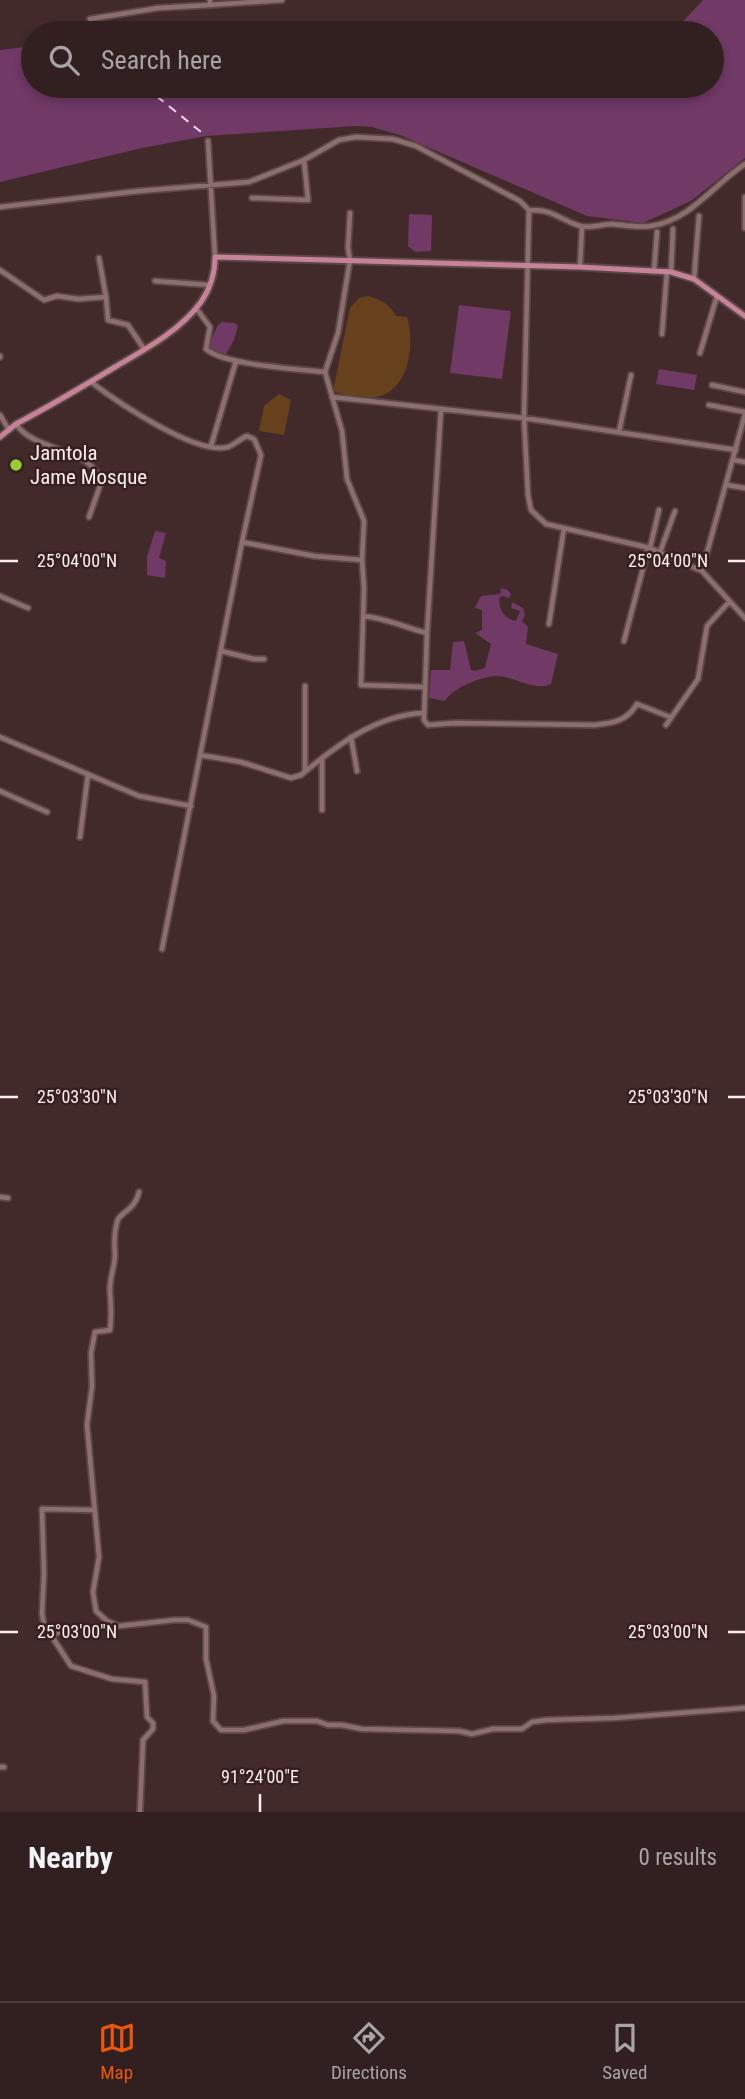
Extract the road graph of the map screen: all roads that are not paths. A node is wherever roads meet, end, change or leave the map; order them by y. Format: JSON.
{"nodes":[{"id":1,"x":282,"y":0,"type":"edge"},
{"id":2,"x":211,"y":2,"type":"edge"},
{"id":3,"x":90,"y":19,"type":"dead end"},
{"id":4,"x":208,"y":141,"type":"dead end"},
{"id":5,"x":304,"y":160,"type":"junction"},
{"id":6,"x":745,"y":164,"type":"edge"},
{"id":7,"x":211,"y":187,"type":"junction"},
{"id":8,"x":745,"y":197,"type":"edge"},
{"id":9,"x":252,"y":198,"type":"dead end"},
{"id":10,"x":0,"y":207,"type":"edge"},
{"id":11,"x":529,"y":210,"type":"junction"},
{"id":12,"x":350,"y":213,"type":"dead end"},
{"id":13,"x":699,"y":216,"type":"dead end"},
{"id":14,"x":582,"y":227,"type":"junction"},
{"id":15,"x":745,"y":228,"type":"edge"},
{"id":16,"x":673,"y":229,"type":"dead end"},
{"id":17,"x":657,"y":232,"type":"dead end"},
{"id":18,"x":215,"y":257,"type":"junction"},
{"id":19,"x":99,"y":258,"type":"dead end"},
{"id":20,"x":350,"y":260,"type":"junction"},
{"id":21,"x":527,"y":266,"type":"junction"},
{"id":22,"x":580,"y":267,"type":"junction"},
{"id":23,"x":0,"y":270,"type":"edge"},
{"id":24,"x":654,"y":271,"type":"junction"},
{"id":25,"x":669,"y":272,"type":"junction"},
{"id":26,"x":694,"y":279,"type":"junction"},
{"id":27,"x":155,"y":281,"type":"dead end"},
{"id":28,"x":210,"y":285,"type":"junction"},
{"id":29,"x":717,"y":296,"type":"junction"},
{"id":30,"x":106,"y":297,"type":"junction"},
{"id":31,"x":196,"y":308,"type":"junction"},
{"id":32,"x":745,"y":316,"type":"edge"},
{"id":33,"x":662,"y":334,"type":"dead end"},
{"id":34,"x":144,"y":349,"type":"junction"},
{"id":35,"x":699,"y":353,"type":"dead end"},
{"id":36,"x":236,"y":361,"type":"junction"},
{"id":37,"x":325,"y":372,"type":"junction"},
{"id":38,"x":631,"y":375,"type":"dead end"},
{"id":39,"x":91,"y":382,"type":"junction"},
{"id":40,"x":712,"y":385,"type":"dead end"},
{"id":41,"x":745,"y":392,"type":"edge"},
{"id":42,"x":332,"y":397,"type":"junction"},
{"id":43,"x":709,"y":405,"type":"dead end"},
{"id":44,"x":441,"y":409,"type":"junction"},
{"id":45,"x":745,"y":413,"type":"edge"},
{"id":46,"x":0,"y":415,"type":"edge"},
{"id":47,"x":524,"y":418,"type":"junction"},
{"id":48,"x":16,"y":425,"type":"junction"},
{"id":49,"x":9,"y":430,"type":"junction"},
{"id":50,"x":619,"y":432,"type":"junction"},
{"id":51,"x":0,"y":437,"type":"edge"},
{"id":52,"x":211,"y":446,"type":"junction"},
{"id":53,"x":736,"y":450,"type":"junction"},
{"id":54,"x":734,"y":460,"type":"junction"},
{"id":55,"x":745,"y":462,"type":"edge"},
{"id":56,"x":727,"y":485,"type":"junction"},
{"id":57,"x":745,"y":488,"type":"edge"},
{"id":58,"x":659,"y":510,"type":"dead end"},
{"id":59,"x":675,"y":511,"type":"dead end"},
{"id":60,"x":89,"y":517,"type":"dead end"},
{"id":61,"x":564,"y":528,"type":"junction"},
{"id":62,"x":242,"y":542,"type":"junction"},
{"id":63,"x":649,"y":549,"type":"junction"},
{"id":64,"x":660,"y":552,"type":"junction"},
{"id":65,"x":362,"y":560,"type":"junction"},
{"id":66,"x":702,"y":571,"type":"junction"},
{"id":67,"x":0,"y":596,"type":"edge"},
{"id":68,"x":729,"y":602,"type":"junction"},
{"id":69,"x":28,"y":608,"type":"dead end"},
{"id":70,"x":363,"y":616,"type":"junction"},
{"id":71,"x":745,"y":618,"type":"edge"},
{"id":72,"x":549,"y":624,"type":"dead end"},
{"id":73,"x":427,"y":633,"type":"junction"},
{"id":74,"x":624,"y":641,"type":"dead end"},
{"id":75,"x":221,"y":651,"type":"junction"},
{"id":76,"x":264,"y":659,"type":"dead end"},
{"id":77,"x":305,"y":686,"type":"dead end"},
{"id":78,"x":425,"y":687,"type":"junction"},
{"id":79,"x":424,"y":713,"type":"junction"},
{"id":80,"x":670,"y":717,"type":"junction"},
{"id":81,"x":666,"y":725,"type":"dead end"},
{"id":82,"x":0,"y":737,"type":"edge"},
{"id":83,"x":351,"y":737,"type":"junction"},
{"id":84,"x":200,"y":755,"type":"junction"},
{"id":85,"x":322,"y":758,"type":"junction"},
{"id":86,"x":357,"y":771,"type":"dead end"},
{"id":87,"x":305,"y":772,"type":"junction"},
{"id":88,"x":89,"y":774,"type":"junction"},
{"id":89,"x":0,"y":791,"type":"edge"},
{"id":90,"x":191,"y":806,"type":"junction"},
{"id":91,"x":322,"y":810,"type":"dead end"},
{"id":92,"x":47,"y":812,"type":"dead end"},
{"id":93,"x":80,"y":837,"type":"dead end"},
{"id":94,"x":162,"y":949,"type":"dead end"},
{"id":95,"x":139,"y":1192,"type":"dead end"},
{"id":96,"x":0,"y":1197,"type":"edge"},
{"id":97,"x":8,"y":1198,"type":"dead end"},
{"id":98,"x":94,"y":1510,"type":"junction"},
{"id":99,"x":63,"y":1631,"type":"dead end"},
{"id":100,"x":51,"y":1635,"type":"junction"},
{"id":101,"x":745,"y":1708,"type":"edge"},
{"id":102,"x":140,"y":1812,"type":"edge"}],
"edges":[{"from":1,"to":2,"type":"street"},
{"from":2,"to":3,"type":"street"},
{"from":4,"to":7,"type":"street"},
{"from":5,"to":7,"type":"street"},
{"from":5,"to":9,"type":"street"},
{"from":5,"to":11,"type":"street"},
{"from":6,"to":14,"type":"street"},
{"from":7,"to":10,"type":"street"},
{"from":7,"to":18,"type":"street"},
{"from":8,"to":15,"type":"street"},
{"from":11,"to":14,"type":"street"},
{"from":11,"to":21,"type":"street"},
{"from":12,"to":20,"type":"street"},
{"from":13,"to":26,"type":"street"},
{"from":14,"to":22,"type":"street"},
{"from":16,"to":25,"type":"street"},
{"from":17,"to":24,"type":"street"},
{"from":18,"to":20,"type":"main road"},
{"from":18,"to":28,"type":"main road"},
{"from":19,"to":30,"type":"street"},
{"from":20,"to":21,"type":"main road"},
{"from":20,"to":37,"type":"street"},
{"from":21,"to":22,"type":"main road"},
{"from":21,"to":47,"type":"street"},
{"from":22,"to":24,"type":"main road"},
{"from":23,"to":30,"type":"street"},
{"from":24,"to":25,"type":"main road"},
{"from":25,"to":26,"type":"main road"},
{"from":25,"to":33,"type":"street"},
{"from":26,"to":29,"type":"main road"},
{"from":27,"to":28,"type":"street"},
{"from":28,"to":31,"type":"main road"},
{"from":29,"to":32,"type":"main road"},
{"from":29,"to":35,"type":"street"},
{"from":30,"to":34,"type":"street"},
{"from":31,"to":34,"type":"main road"},
{"from":31,"to":36,"type":"street"},
{"from":34,"to":39,"type":"main road"},
{"from":36,"to":37,"type":"street"},
{"from":36,"to":52,"type":"street"},
{"from":37,"to":42,"type":"street"},
{"from":38,"to":50,"type":"street"},
{"from":39,"to":48,"type":"main road"},
{"from":39,"to":52,"type":"street"},
{"from":40,"to":41,"type":"street"},
{"from":42,"to":44,"type":"street"},
{"from":42,"to":65,"type":"street"},
{"from":43,"to":45,"type":"street"},
{"from":44,"to":47,"type":"street"},
{"from":44,"to":73,"type":"street"},
{"from":45,"to":53,"type":"street"},
{"from":46,"to":49,"type":"street"},
{"from":47,"to":50,"type":"street"},
{"from":47,"to":61,"type":"street"},
{"from":48,"to":49,"type":"main road"},
{"from":48,"to":60,"type":"street"},
{"from":49,"to":51,"type":"main road"},
{"from":50,"to":53,"type":"street"},
{"from":52,"to":62,"type":"street"},
{"from":53,"to":54,"type":"street"},
{"from":54,"to":55,"type":"street"},
{"from":54,"to":56,"type":"street"},
{"from":56,"to":57,"type":"street"},
{"from":56,"to":66,"type":"street"},
{"from":58,"to":63,"type":"street"},
{"from":59,"to":64,"type":"street"},
{"from":61,"to":63,"type":"street"},
{"from":61,"to":72,"type":"street"},
{"from":62,"to":65,"type":"street"},
{"from":62,"to":75,"type":"street"},
{"from":63,"to":64,"type":"street"},
{"from":63,"to":74,"type":"street"},
{"from":64,"to":66,"type":"street"},
{"from":65,"to":70,"type":"street"},
{"from":66,"to":68,"type":"street"},
{"from":67,"to":69,"type":"street"},
{"from":68,"to":71,"type":"street"},
{"from":68,"to":80,"type":"street"},
{"from":70,"to":73,"type":"street"},
{"from":70,"to":78,"type":"street"},
{"from":73,"to":78,"type":"street"},
{"from":75,"to":76,"type":"street"},
{"from":75,"to":84,"type":"street"},
{"from":77,"to":87,"type":"street"},
{"from":78,"to":79,"type":"street"},
{"from":79,"to":80,"type":"street"},
{"from":79,"to":83,"type":"street"},
{"from":80,"to":81,"type":"street"},
{"from":82,"to":88,"type":"street"},
{"from":83,"to":85,"type":"street"},
{"from":83,"to":86,"type":"street"},
{"from":84,"to":87,"type":"street"},
{"from":84,"to":90,"type":"street"},
{"from":85,"to":87,"type":"street"},
{"from":85,"to":91,"type":"street"},
{"from":88,"to":90,"type":"street"},
{"from":88,"to":93,"type":"street"},
{"from":89,"to":92,"type":"street"},
{"from":90,"to":94,"type":"street"},
{"from":95,"to":98,"type":"street"},
{"from":96,"to":97,"type":"street"},
{"from":98,"to":100,"type":"street"},
{"from":98,"to":101,"type":"street"},
{"from":99,"to":100,"type":"street"},
{"from":100,"to":102,"type":"street"}]}
